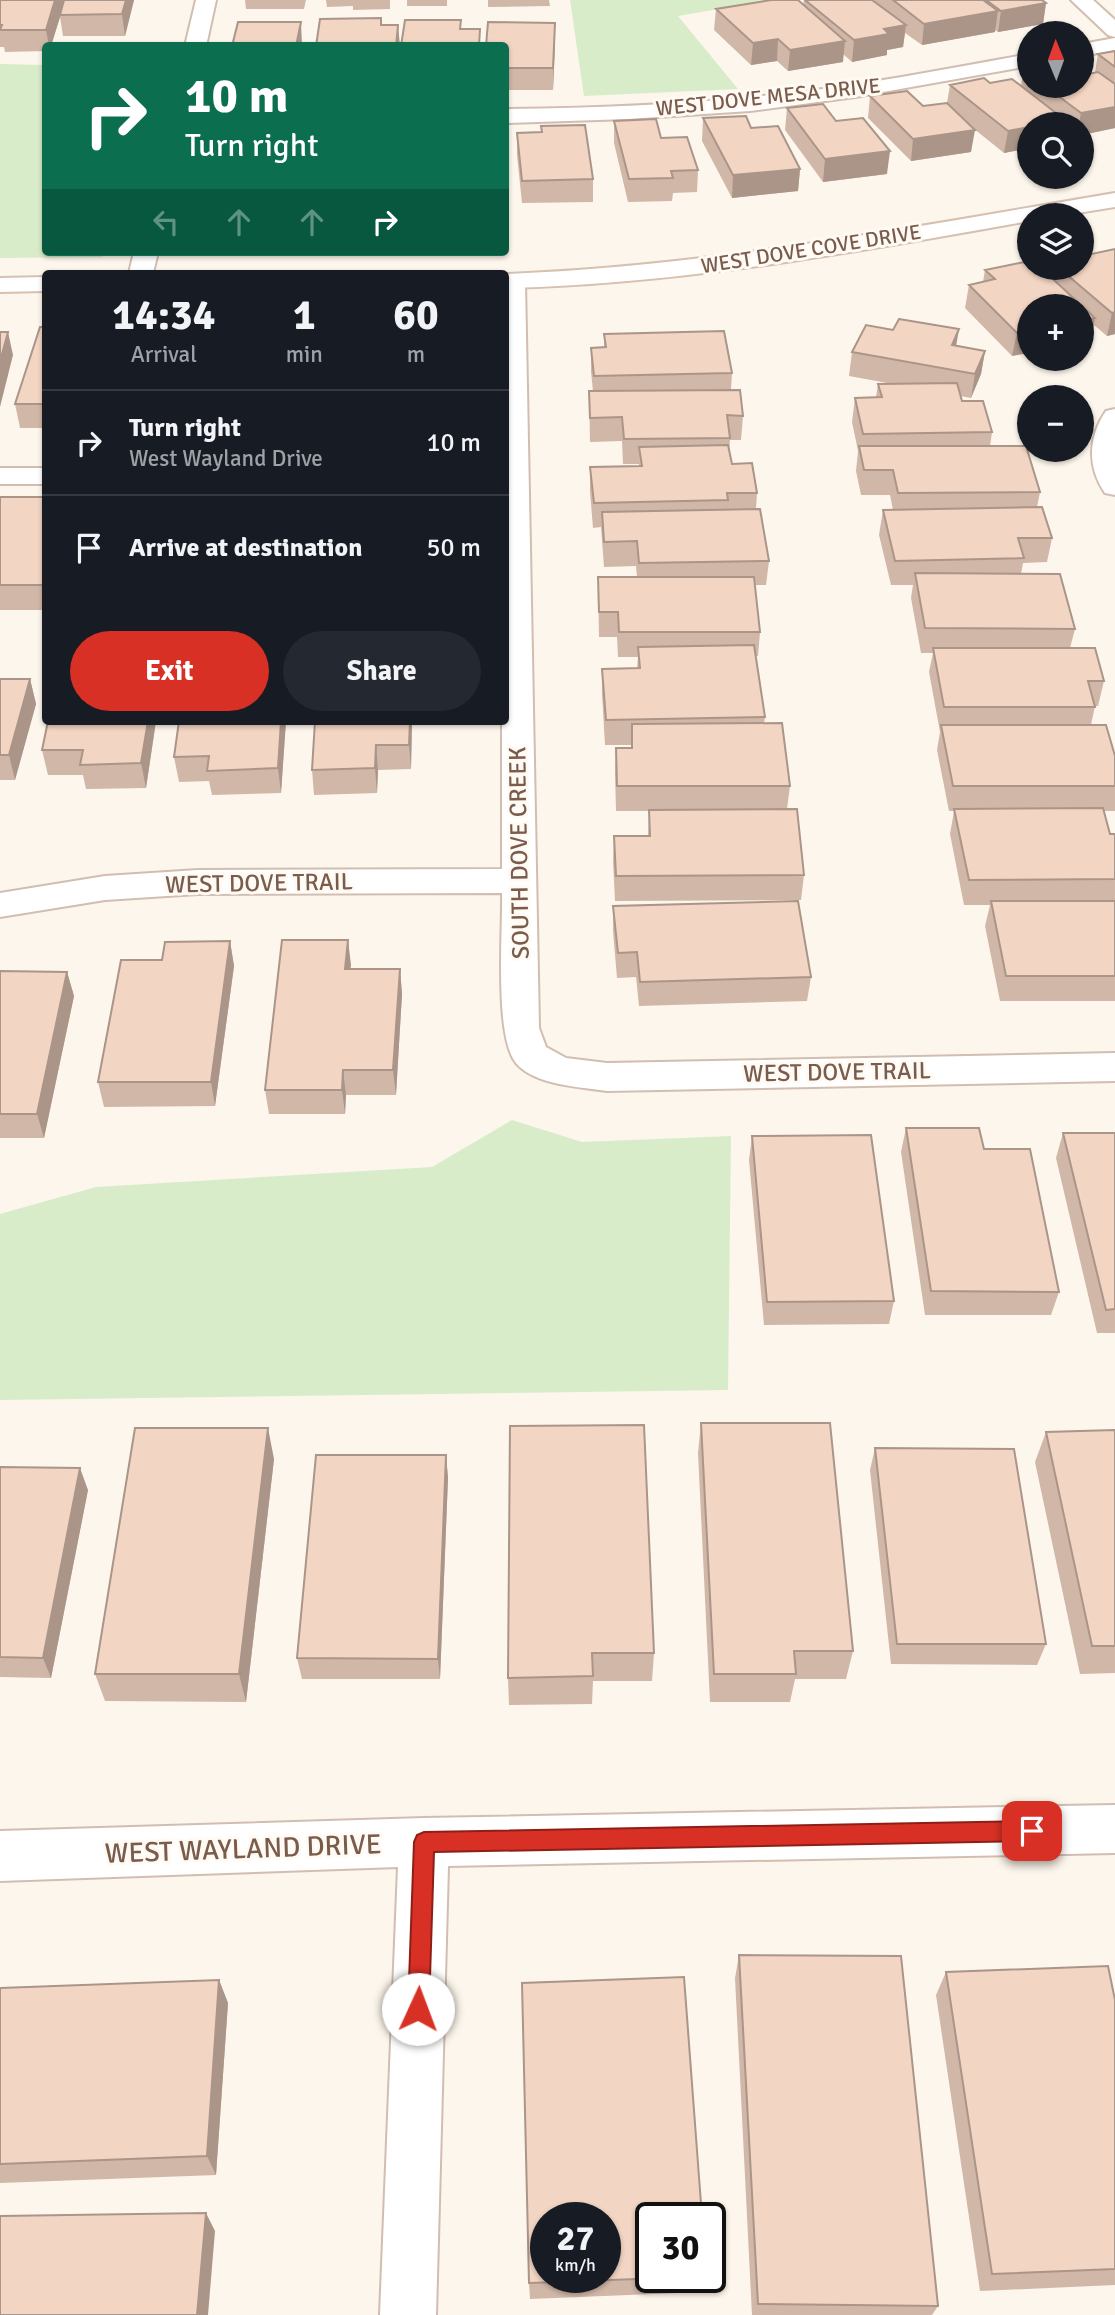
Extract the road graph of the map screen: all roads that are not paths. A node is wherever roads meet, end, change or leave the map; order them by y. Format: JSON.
{"nodes":[{"id":1,"x":206,"y":0,"type":"edge"},
{"id":2,"x":1081,"y":0,"type":"edge"},
{"id":3,"x":1115,"y":31,"type":"edge"},
{"id":4,"x":196,"y":42,"type":"edge"},
{"id":5,"x":1115,"y":44,"type":"edge"},
{"id":6,"x":1094,"y":48,"type":"edge"},
{"id":7,"x":1017,"y":62,"type":"edge"},
{"id":8,"x":509,"y":116,"type":"edge"},
{"id":9,"x":1115,"y":200,"type":"edge"},
{"id":10,"x":509,"y":281,"type":"edge"},
{"id":11,"x":42,"y":284,"type":"edge"},
{"id":12,"x":0,"y":285,"type":"edge"},
{"id":13,"x":1115,"y":417,"type":"edge"},
{"id":14,"x":511,"y":470,"type":"edge"},
{"id":15,"x":0,"y":476,"type":"edge"},
{"id":16,"x":42,"y":476,"type":"edge"},
{"id":17,"x":1115,"y":487,"type":"edge"},
{"id":18,"x":519,"y":881,"type":"junction"},
{"id":19,"x":0,"y":905,"type":"edge"},
{"id":20,"x":1115,"y":1067,"type":"edge"},
{"id":21,"x":559,"y":1071,"type":"joint"},
{"id":22,"x":1115,"y":1829,"type":"edge"},
{"id":23,"x":424,"y":1842,"type":"junction"},
{"id":24,"x":0,"y":1856,"type":"edge"},
{"id":25,"x":408,"y":2315,"type":"edge"}],
"edges":[{"from":1,"to":4,"type":"street"},
{"from":2,"to":3,"type":"street"},
{"from":5,"to":6,"type":"street"},
{"from":7,"to":8,"type":"street","name":"WEST DOVE MESA DRIVE"},
{"from":9,"to":10,"type":"street","name":"WEST DOVE COVE DRIVE"},
{"from":10,"to":14,"type":"street","name":"SOUTH DOVE CREEK"},
{"from":11,"to":12,"type":"street"},
{"from":13,"to":17,"type":"street"},
{"from":14,"to":18,"type":"street","name":"SOUTH DOVE CREEK"},
{"from":15,"to":16,"type":"street"},
{"from":18,"to":19,"type":"street","name":"WEST DOVE TRAIL"},
{"from":18,"to":21,"type":"street","name":"SOUTH DOVE CREEK"},
{"from":20,"to":21,"type":"street","name":"WEST DOVE TRAIL"},
{"from":22,"to":23,"type":"street","name":"WEST WAYLAND DRIVE"},
{"from":23,"to":24,"type":"street","name":"WEST WAYLAND DRIVE"},
{"from":23,"to":25,"type":"street"}]}
